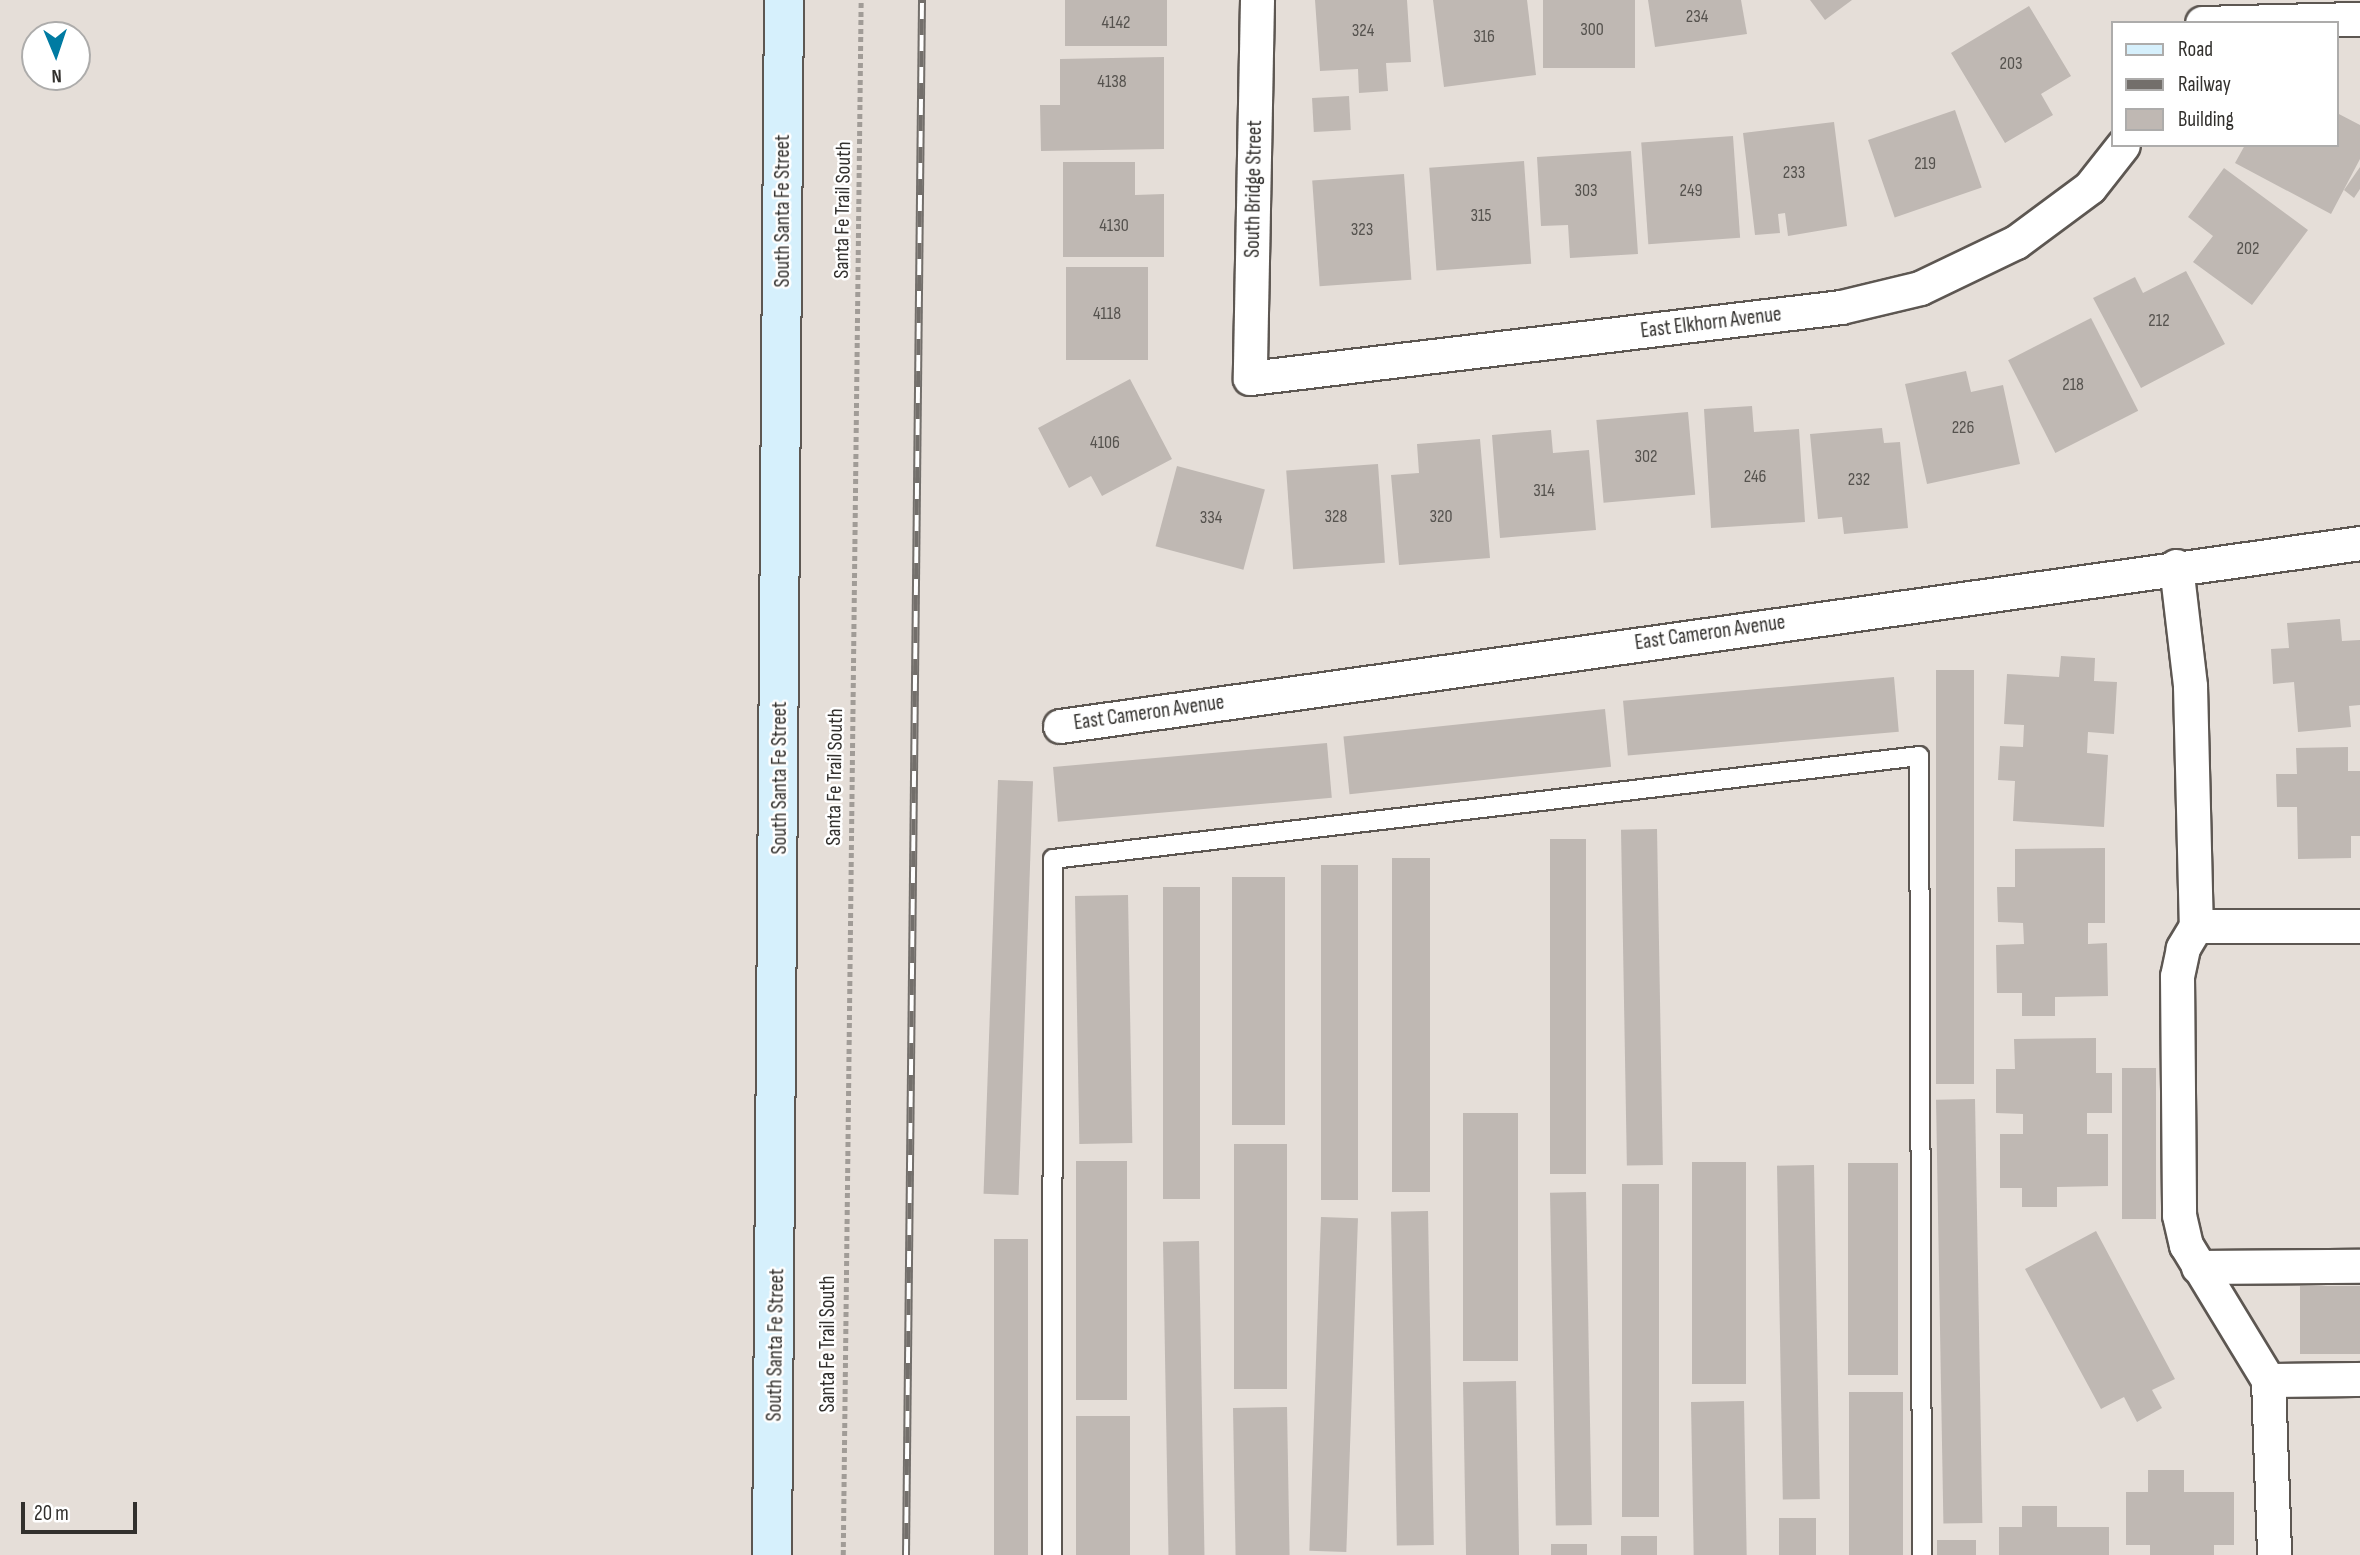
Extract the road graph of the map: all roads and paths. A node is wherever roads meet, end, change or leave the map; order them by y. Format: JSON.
{"nodes":[{"id":1,"x":784,"y":0,"type":"edge"},
{"id":2,"x":861,"y":0,"type":"edge"},
{"id":3,"x":1257,"y":0,"type":"edge"},
{"id":4,"x":2360,"y":19,"type":"edge"},
{"id":5,"x":2281,"y":21,"type":"edge"},
{"id":6,"x":2121,"y":147,"type":"edge"},
{"id":7,"x":1250,"y":378,"type":"joint"},
{"id":8,"x":2360,"y":543,"type":"edge"},
{"id":9,"x":2176,"y":566,"type":"junction"},
{"id":10,"x":1060,"y":726,"type":"dead end"},
{"id":11,"x":2196,"y":926,"type":"junction"},
{"id":12,"x":2360,"y":926,"type":"edge"},
{"id":13,"x":2360,"y":1266,"type":"edge"},
{"id":14,"x":2198,"y":1267,"type":"junction"},
{"id":15,"x":2360,"y":1379,"type":"edge"},
{"id":16,"x":2268,"y":1380,"type":"junction"},
{"id":17,"x":772,"y":1555,"type":"edge"},
{"id":18,"x":843,"y":1555,"type":"edge"},
{"id":19,"x":1052,"y":1555,"type":"edge"},
{"id":20,"x":1922,"y":1555,"type":"edge"},
{"id":21,"x":2274,"y":1555,"type":"edge"}],
"edges":[{"from":1,"to":17,"type":"street","name":"South Santa Fe Street"},
{"from":2,"to":18,"type":"path","name":"Santa Fe Trail South"},
{"from":3,"to":7,"type":"street","name":"South Bridge Street"},
{"from":4,"to":5,"type":"street"},
{"from":6,"to":7,"type":"street","name":"East Elkhorn Avenue"},
{"from":8,"to":9,"type":"street","name":"East Cameron Avenue"},
{"from":9,"to":10,"type":"street","name":"East Cameron Avenue"},
{"from":9,"to":11,"type":"street"},
{"from":11,"to":12,"type":"street"},
{"from":11,"to":14,"type":"street"},
{"from":13,"to":14,"type":"street"},
{"from":14,"to":16,"type":"street"},
{"from":15,"to":16,"type":"street"},
{"from":16,"to":21,"type":"street"},
{"from":19,"to":20,"type":"lane"}]}
